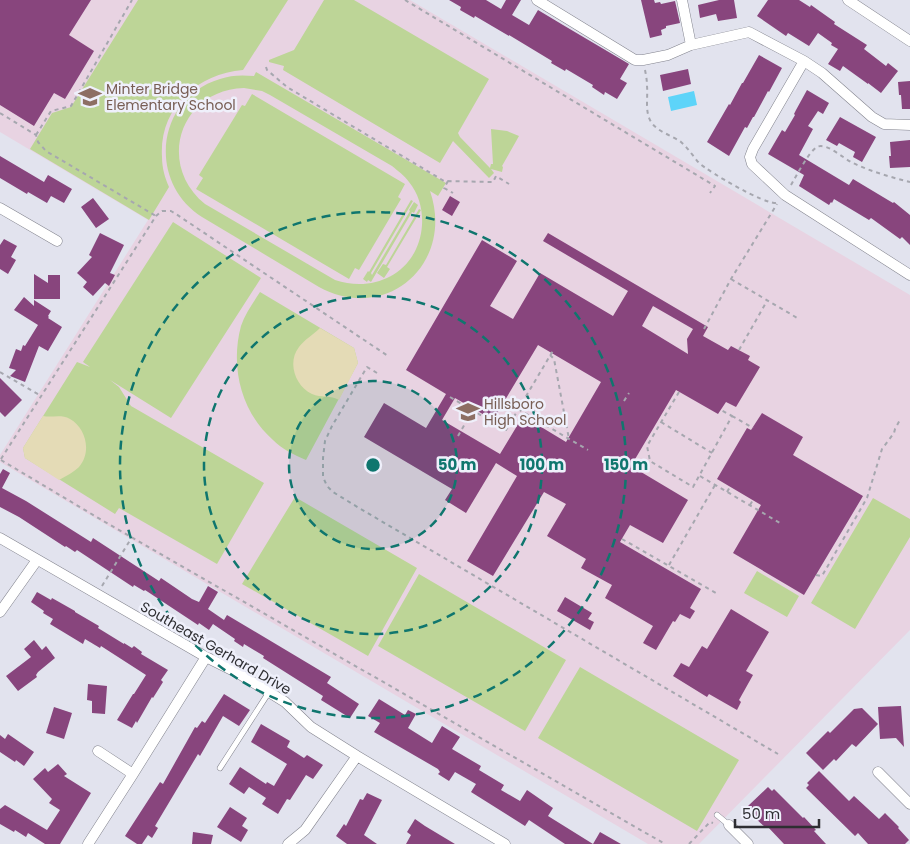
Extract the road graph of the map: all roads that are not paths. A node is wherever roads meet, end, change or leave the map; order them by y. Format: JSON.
{"nodes":[{"id":1,"x":536,"y":0,"type":"edge"},
{"id":2,"x":682,"y":0,"type":"edge"},
{"id":3,"x":848,"y":0,"type":"edge"},
{"id":4,"x":860,"y":3,"type":"edge"},
{"id":5,"x":910,"y":41,"type":"edge"},
{"id":6,"x":691,"y":45,"type":"junction"},
{"id":7,"x":804,"y":61,"type":"junction"},
{"id":8,"x":910,"y":125,"type":"edge"},
{"id":9,"x":0,"y":208,"type":"edge"},
{"id":10,"x":57,"y":241,"type":"dead end"},
{"id":11,"x":910,"y":274,"type":"edge"},
{"id":12,"x":0,"y":538,"type":"edge"},
{"id":13,"x":37,"y":560,"type":"junction"},
{"id":14,"x":0,"y":612,"type":"edge"},
{"id":15,"x":206,"y":657,"type":"junction"},
{"id":16,"x":268,"y":692,"type":"junction"},
{"id":17,"x":98,"y":751,"type":"dead end"},
{"id":18,"x":356,"y":756,"type":"junction"},
{"id":19,"x":220,"y":768,"type":"dead end"},
{"id":20,"x":878,"y":772,"type":"dead end"},
{"id":21,"x":133,"y":774,"type":"junction"},
{"id":22,"x":910,"y":804,"type":"edge"},
{"id":23,"x":717,"y":815,"type":"dead end"},
{"id":24,"x":729,"y":825,"type":"joint"},
{"id":25,"x":88,"y":844,"type":"edge"},
{"id":26,"x":288,"y":844,"type":"edge"},
{"id":27,"x":505,"y":844,"type":"edge"},
{"id":28,"x":748,"y":844,"type":"edge"}],
"edges":[{"from":1,"to":6,"type":"street"},
{"from":2,"to":6,"type":"street"},
{"from":3,"to":4,"type":"street"},
{"from":4,"to":5,"type":"street"},
{"from":6,"to":7,"type":"street"},
{"from":7,"to":8,"type":"street"},
{"from":7,"to":11,"type":"street"},
{"from":9,"to":10,"type":"street"},
{"from":12,"to":13,"type":"street","name":"Southeast Gerhard Drive"},
{"from":13,"to":14,"type":"street"},
{"from":13,"to":15,"type":"street","name":"Southeast Gerhard Drive"},
{"from":15,"to":16,"type":"street","name":"Southeast Gerhard Drive"},
{"from":15,"to":21,"type":"street"},
{"from":16,"to":18,"type":"street","name":"Southeast Gerhard Drive"},
{"from":16,"to":19,"type":"lane"},
{"from":17,"to":21,"type":"street"},
{"from":18,"to":26,"type":"street"},
{"from":18,"to":27,"type":"street","name":"Southeast Gerhard Drive"},
{"from":20,"to":22,"type":"street"},
{"from":21,"to":25,"type":"street"},
{"from":23,"to":24,"type":"lane"},
{"from":24,"to":28,"type":"street"}]}
